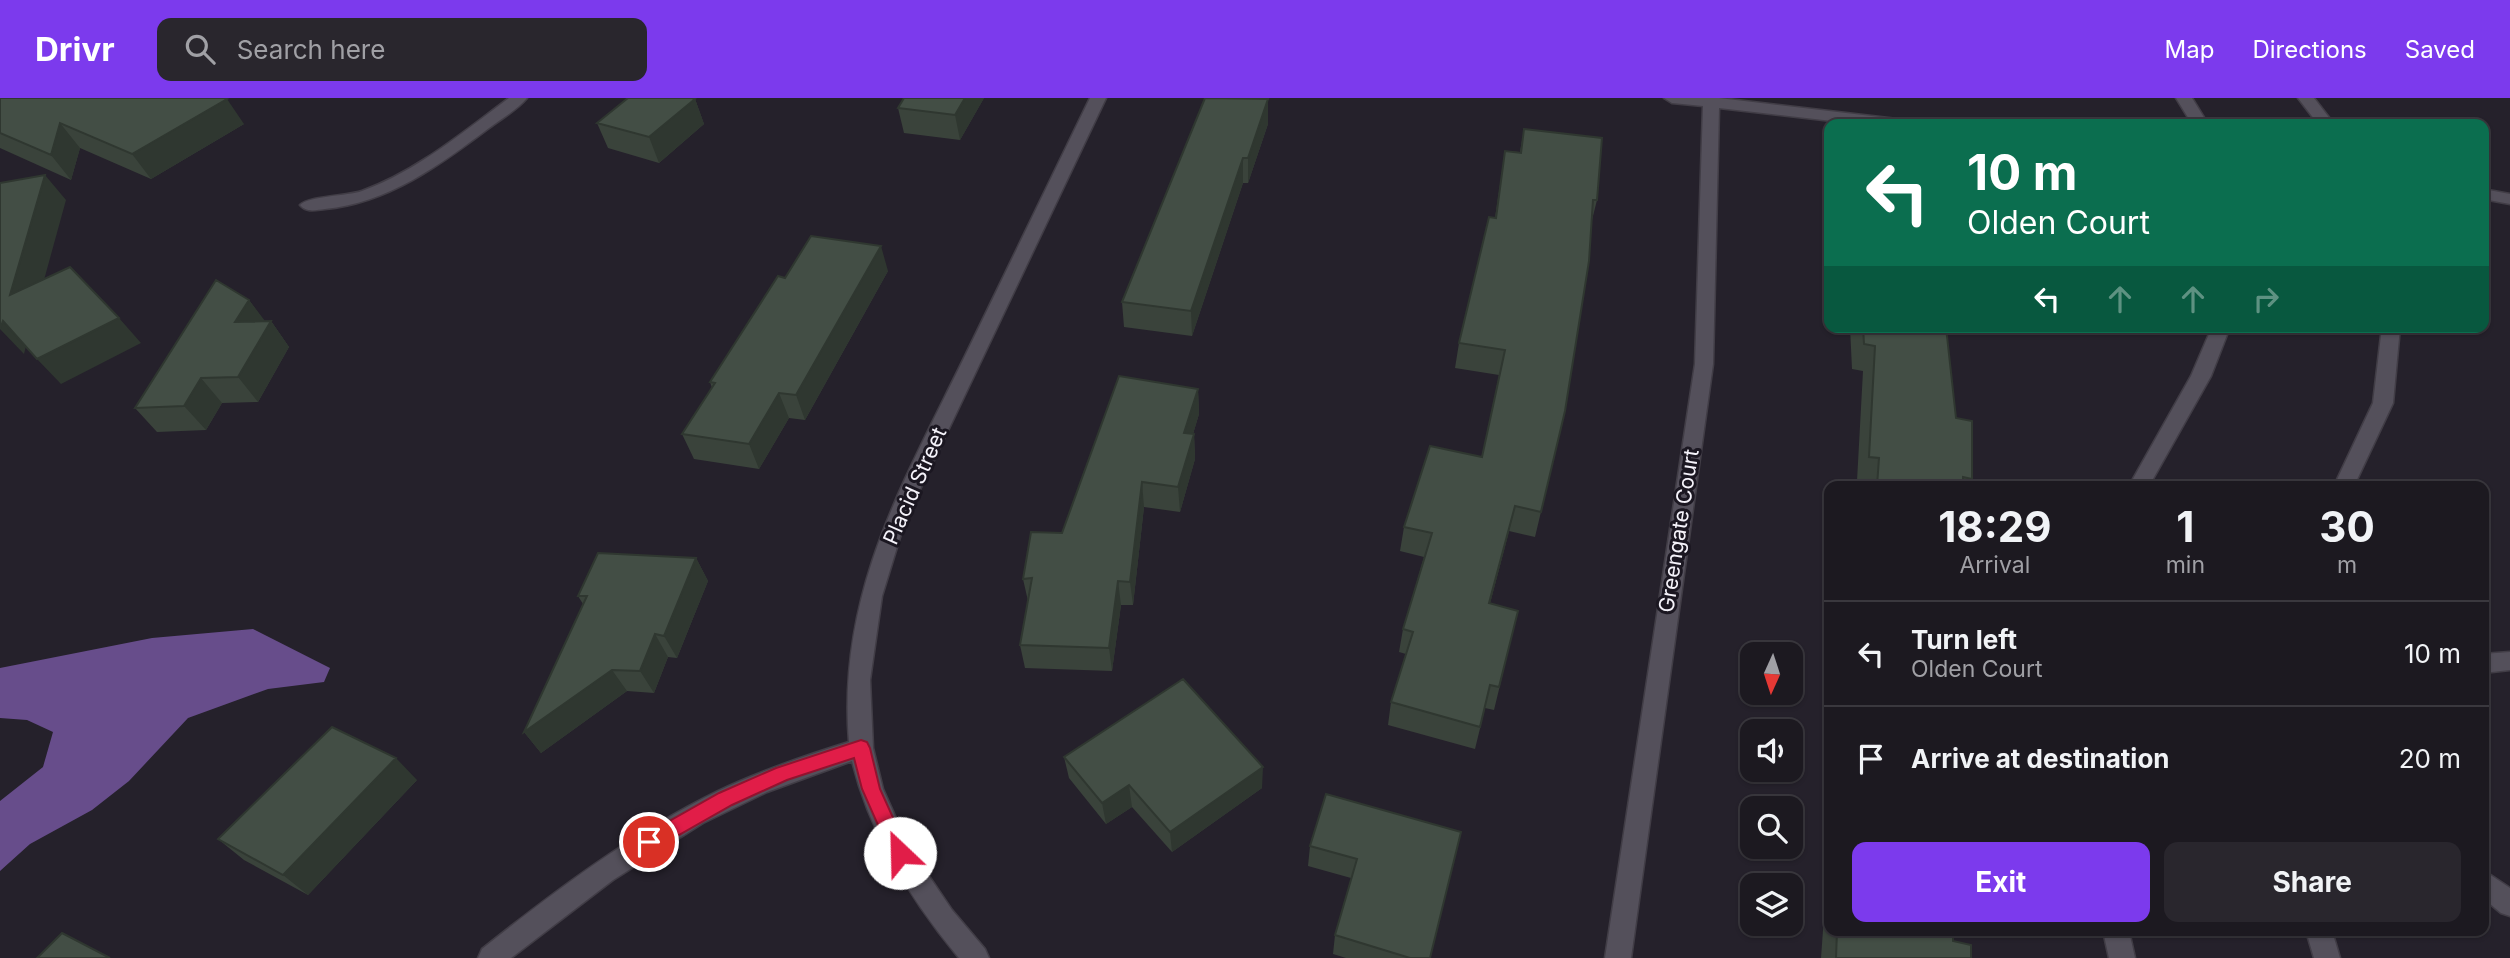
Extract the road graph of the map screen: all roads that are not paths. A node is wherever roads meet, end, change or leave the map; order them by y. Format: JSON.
{"nodes":[{"id":1,"x":519,"y":98,"type":"edge"},
{"id":2,"x":1098,"y":98,"type":"edge"},
{"id":3,"x":1671,"y":98,"type":"edge"},
{"id":4,"x":2184,"y":98,"type":"edge"},
{"id":5,"x":2306,"y":98,"type":"edge"},
{"id":6,"x":1711,"y":100,"type":"edge"},
{"id":7,"x":1858,"y":119,"type":"edge"},
{"id":8,"x":2197,"y":119,"type":"edge"},
{"id":9,"x":2322,"y":119,"type":"edge"},
{"id":10,"x":2489,"y":195,"type":"edge"},
{"id":11,"x":2510,"y":199,"type":"edge"},
{"id":12,"x":309,"y":205,"type":"dead end"},
{"id":13,"x":2219,"y":333,"type":"edge"},
{"id":14,"x":2391,"y":333,"type":"edge"},
{"id":15,"x":2142,"y":481,"type":"edge"},
{"id":16,"x":2346,"y":481,"type":"edge"},
{"id":17,"x":2510,"y":661,"type":"edge"},
{"id":18,"x":2489,"y":663,"type":"edge"},
{"id":19,"x":861,"y":748,"type":"junction"},
{"id":20,"x":2489,"y":886,"type":"edge"},
{"id":21,"x":2510,"y":904,"type":"edge"},
{"id":22,"x":2117,"y":936,"type":"edge"},
{"id":23,"x":2320,"y":936,"type":"edge"},
{"id":24,"x":491,"y":958,"type":"edge"},
{"id":25,"x":976,"y":958,"type":"edge"},
{"id":26,"x":1618,"y":958,"type":"edge"},
{"id":27,"x":2122,"y":958,"type":"edge"},
{"id":28,"x":2327,"y":958,"type":"edge"}],
"edges":[{"from":1,"to":12,"type":"street"},
{"from":2,"to":19,"type":"street","name":"Placid Street"},
{"from":3,"to":6,"type":"street"},
{"from":4,"to":8,"type":"street"},
{"from":5,"to":9,"type":"street"},
{"from":6,"to":7,"type":"street"},
{"from":6,"to":26,"type":"street","name":"Greengate Court"},
{"from":10,"to":11,"type":"street"},
{"from":13,"to":15,"type":"street"},
{"from":14,"to":16,"type":"street"},
{"from":17,"to":18,"type":"street"},
{"from":19,"to":24,"type":"street"},
{"from":19,"to":25,"type":"street","name":"Placid Street"},
{"from":20,"to":21,"type":"street"},
{"from":22,"to":27,"type":"street"},
{"from":23,"to":28,"type":"street"}]}
